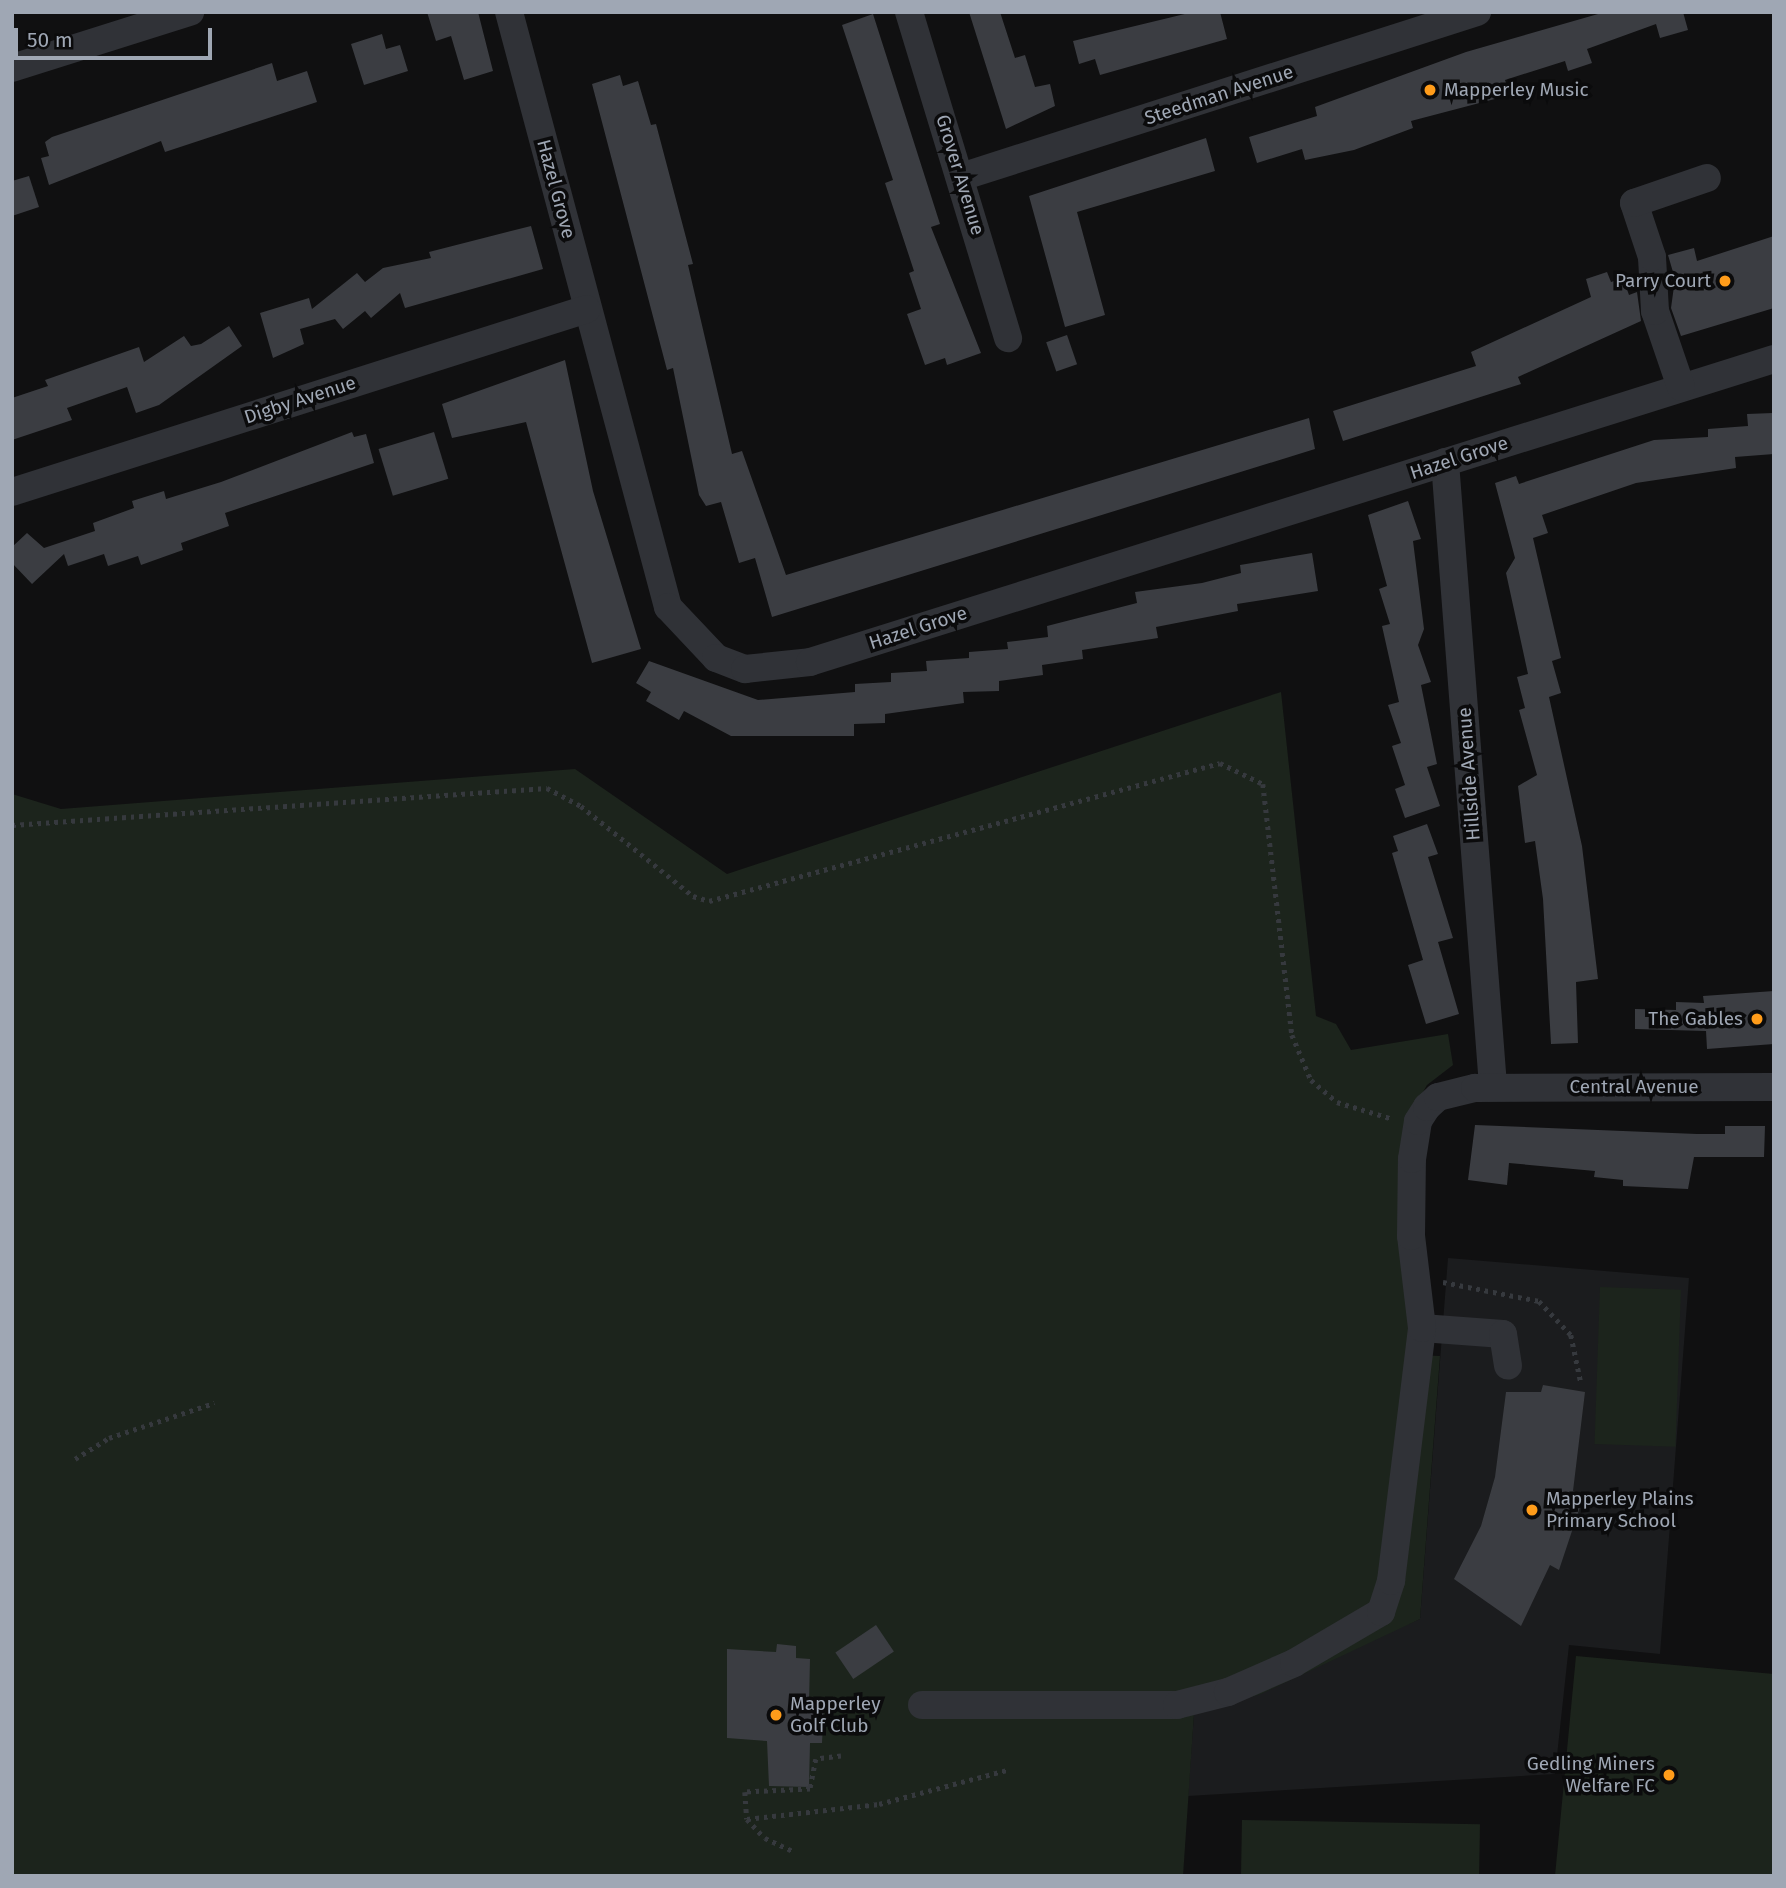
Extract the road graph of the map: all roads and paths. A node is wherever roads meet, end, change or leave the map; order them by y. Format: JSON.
{"nodes":[{"id":1,"x":509,"y":12,"type":"edge"},
{"id":2,"x":909,"y":12,"type":"edge"},
{"id":3,"x":1477,"y":12,"type":"edge"},
{"id":4,"x":175,"y":15,"type":"edge"},
{"id":5,"x":12,"y":68,"type":"edge"},
{"id":6,"x":961,"y":177,"type":"junction"},
{"id":7,"x":1707,"y":178,"type":"dead end"},
{"id":8,"x":587,"y":309,"type":"junction"},
{"id":9,"x":1008,"y":338,"type":"dead end"},
{"id":10,"x":1774,"y":359,"type":"edge"},
{"id":11,"x":1681,"y":387,"type":"junction"},
{"id":12,"x":1445,"y":462,"type":"junction"},
{"id":13,"x":12,"y":492,"type":"edge"},
{"id":14,"x":12,"y":825,"type":"edge"},
{"id":15,"x":1493,"y":1086,"type":"junction"},
{"id":16,"x":1774,"y":1087,"type":"edge"},
{"id":17,"x":1418,"y":1121,"type":"junction"},
{"id":18,"x":1446,"y":1282,"type":"dead end"},
{"id":19,"x":1422,"y":1328,"type":"junction"},
{"id":20,"x":1508,"y":1366,"type":"dead end"},
{"id":21,"x":1581,"y":1383,"type":"dead end"},
{"id":22,"x":214,"y":1403,"type":"dead end"},
{"id":23,"x":75,"y":1459,"type":"dead end"},
{"id":24,"x":922,"y":1705,"type":"dead end"},
{"id":25,"x":841,"y":1756,"type":"dead end"},
{"id":26,"x":1007,"y":1769,"type":"dead end"},
{"id":27,"x":747,"y":1819,"type":"junction"},
{"id":28,"x":795,"y":1852,"type":"dead end"}],
"edges":[{"from":1,"to":8,"type":"street","name":"Hazel Grove"},
{"from":2,"to":6,"type":"street","name":"Grover Avenue"},
{"from":3,"to":6,"type":"street","name":"Steedman Avenue"},
{"from":4,"to":5,"type":"street"},
{"from":6,"to":9,"type":"street","name":"Grover Avenue"},
{"from":7,"to":11,"type":"street"},
{"from":8,"to":12,"type":"street","name":"Hazel Grove"},
{"from":8,"to":13,"type":"street","name":"Digby Avenue"},
{"from":10,"to":11,"type":"street","name":"Hazel Grove"},
{"from":11,"to":12,"type":"street","name":"Hazel Grove"},
{"from":12,"to":15,"type":"street","name":"Hillside Avenue"},
{"from":14,"to":17,"type":"path"},
{"from":15,"to":16,"type":"street","name":"Central Avenue"},
{"from":15,"to":17,"type":"street","name":"Central Avenue"},
{"from":17,"to":19,"type":"street"},
{"from":18,"to":21,"type":"path"},
{"from":19,"to":20,"type":"street"},
{"from":19,"to":24,"type":"street"},
{"from":22,"to":23,"type":"path"},
{"from":25,"to":27,"type":"path"},
{"from":26,"to":27,"type":"path"},
{"from":27,"to":28,"type":"path"}]}
